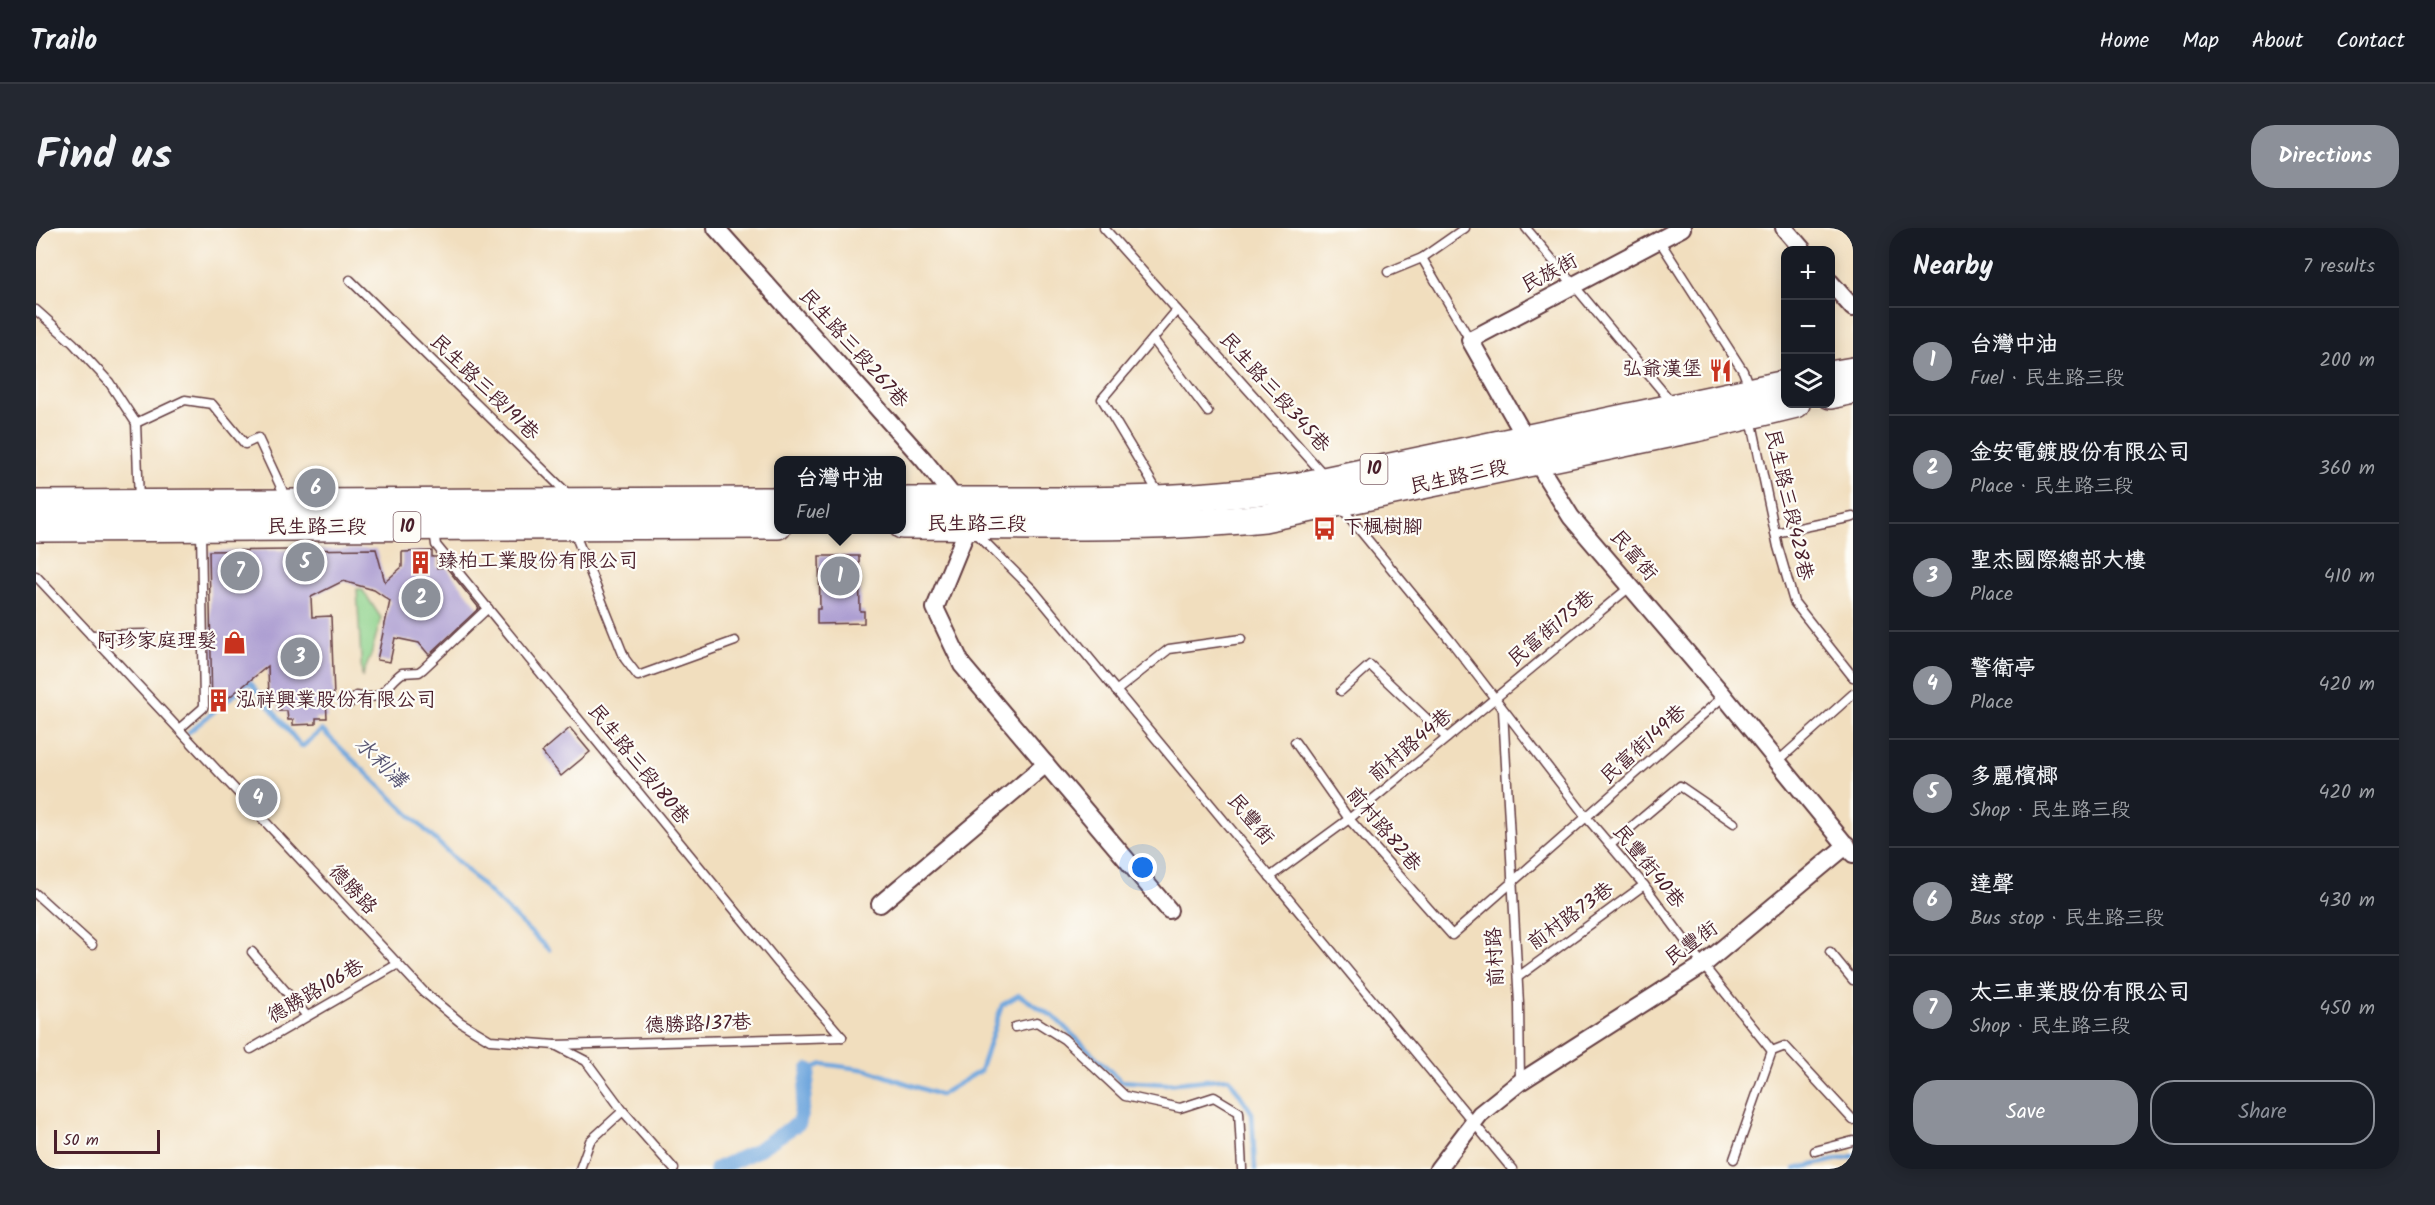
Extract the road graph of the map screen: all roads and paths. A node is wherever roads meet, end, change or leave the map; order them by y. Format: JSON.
{"nodes":[{"id":1,"x":716,"y":228,"type":"edge"},
{"id":2,"x":1104,"y":228,"type":"edge"},
{"id":3,"x":1465,"y":228,"type":"edge"},
{"id":4,"x":1526,"y":228,"type":"edge"},
{"id":5,"x":1682,"y":228,"type":"edge"},
{"id":6,"x":1784,"y":228,"type":"edge"},
{"id":7,"x":1659,"y":240,"type":"junction"},
{"id":8,"x":1800,"y":246,"type":"edge"},
{"id":9,"x":1422,"y":258,"type":"junction"},
{"id":10,"x":1388,"y":272,"type":"dead end"},
{"id":11,"x":350,"y":280,"type":"dead end"},
{"id":12,"x":1573,"y":286,"type":"junction"},
{"id":13,"x":1835,"y":288,"type":"edge"},
{"id":14,"x":1853,"y":308,"type":"edge"},
{"id":15,"x":36,"y":310,"type":"edge"},
{"id":16,"x":1177,"y":310,"type":"junction"},
{"id":17,"x":1153,"y":339,"type":"junction"},
{"id":18,"x":1470,"y":340,"type":"junction"},
{"id":19,"x":1853,"y":371,"type":"edge"},
{"id":20,"x":1835,"y":374,"type":"edge"},
{"id":21,"x":1781,"y":386,"type":"edge"},
{"id":22,"x":1853,"y":390,"type":"edge"},
{"id":23,"x":1835,"y":394,"type":"edge"},
{"id":24,"x":1750,"y":403,"type":"junction"},
{"id":25,"x":1781,"y":404,"type":"edge"},
{"id":26,"x":1208,"y":412,"type":"dead end"},
{"id":27,"x":1686,"y":418,"type":"junction"},
{"id":28,"x":136,"y":423,"type":"junction"},
{"id":29,"x":1530,"y":449,"type":"junction"},
{"id":30,"x":1333,"y":491,"type":"junction"},
{"id":31,"x":1162,"y":499,"type":"junction"},
{"id":32,"x":774,"y":501,"type":"edge"},
{"id":33,"x":906,"y":502,"type":"edge"},
{"id":34,"x":36,"y":504,"type":"edge"},
{"id":35,"x":289,"y":504,"type":"junction"},
{"id":36,"x":962,"y":513,"type":"junction"},
{"id":37,"x":433,"y":515,"type":"junction"},
{"id":38,"x":575,"y":515,"type":"junction"},
{"id":39,"x":140,"y":516,"type":"junction"},
{"id":40,"x":1853,"y":517,"type":"edge"},
{"id":41,"x":906,"y":524,"type":"edge"},
{"id":42,"x":774,"y":525,"type":"edge"},
{"id":43,"x":36,"y":528,"type":"edge"},
{"id":44,"x":201,"y":528,"type":"junction"},
{"id":45,"x":1775,"y":533,"type":"junction"},
{"id":46,"x":36,"y":576,"type":"edge"},
{"id":47,"x":1631,"y":586,"type":"junction"},
{"id":48,"x":488,"y":608,"type":"junction"},
{"id":49,"x":146,"y":634,"type":"dead end"},
{"id":50,"x":91,"y":635,"type":"junction"},
{"id":51,"x":1240,"y":639,"type":"dead end"},
{"id":52,"x":735,"y":641,"type":"dead end"},
{"id":53,"x":1853,"y":677,"type":"edge"},
{"id":54,"x":1116,"y":691,"type":"junction"},
{"id":55,"x":1341,"y":691,"type":"dead end"},
{"id":56,"x":1853,"y":694,"type":"edge"},
{"id":57,"x":1724,"y":696,"type":"junction"},
{"id":58,"x":1495,"y":698,"type":"junction"},
{"id":59,"x":349,"y":705,"type":"dead end"},
{"id":60,"x":1503,"y":710,"type":"junction"},
{"id":61,"x":179,"y":729,"type":"junction"},
{"id":62,"x":1447,"y":738,"type":"junction"},
{"id":63,"x":1295,"y":741,"type":"dead end"},
{"id":64,"x":1777,"y":762,"type":"junction"},
{"id":65,"x":1046,"y":764,"type":"junction"},
{"id":66,"x":1587,"y":818,"type":"junction"},
{"id":67,"x":1349,"y":819,"type":"junction"},
{"id":68,"x":1734,"y":823,"type":"dead end"},
{"id":69,"x":1610,"y":845,"type":"junction"},
{"id":70,"x":1850,"y":850,"type":"edge"},
{"id":71,"x":1270,"y":877,"type":"junction"},
{"id":72,"x":1513,"y":883,"type":"junction"},
{"id":73,"x":1644,"y":885,"type":"junction"},
{"id":74,"x":36,"y":894,"type":"edge"},
{"id":75,"x":880,"y":904,"type":"dead end"},
{"id":76,"x":1169,"y":910,"type":"dead end"},
{"id":77,"x":1452,"y":935,"type":"joint"},
{"id":78,"x":92,"y":945,"type":"dead end"},
{"id":79,"x":252,"y":952,"type":"dead end"},
{"id":80,"x":1830,"y":952,"type":"dead end"},
{"id":81,"x":398,"y":964,"type":"junction"},
{"id":82,"x":1703,"y":966,"type":"junction"},
{"id":83,"x":1518,"y":977,"type":"junction"},
{"id":84,"x":1853,"y":980,"type":"edge"},
{"id":85,"x":307,"y":1017,"type":"junction"},
{"id":86,"x":1016,"y":1027,"type":"dead end"},
{"id":87,"x":842,"y":1037,"type":"joint"},
{"id":88,"x":555,"y":1045,"type":"junction"},
{"id":89,"x":251,"y":1049,"type":"dead end"},
{"id":90,"x":1772,"y":1051,"type":"junction"},
{"id":91,"x":1520,"y":1082,"type":"junction"},
{"id":92,"x":623,"y":1111,"type":"junction"},
{"id":93,"x":1853,"y":1120,"type":"edge"},
{"id":94,"x":1474,"y":1124,"type":"junction"},
{"id":95,"x":1853,"y":1142,"type":"edge"},
{"id":96,"x":1815,"y":1151,"type":"dead end"},
{"id":97,"x":1734,"y":1159,"type":"dead end"},
{"id":98,"x":580,"y":1169,"type":"edge"},
{"id":99,"x":674,"y":1169,"type":"edge"},
{"id":100,"x":1242,"y":1169,"type":"edge"},
{"id":101,"x":1438,"y":1169,"type":"edge"},
{"id":102,"x":1512,"y":1169,"type":"edge"}],
"edges":[{"from":1,"to":36,"type":"street","name":"民生路三段267巷"},
{"from":2,"to":16,"type":"lane","name":"民生路三段345巷"},
{"from":3,"to":9,"type":"lane"},
{"from":4,"to":12,"type":"lane"},
{"from":5,"to":7,"type":"street","name":"民族街"},
{"from":6,"to":8,"type":"street"},
{"from":7,"to":12,"type":"street","name":"民族街"},
{"from":7,"to":24,"type":"lane","name":"民生路三段428巷"},
{"from":9,"to":10,"type":"lane"},
{"from":9,"to":18,"type":"lane","name":"民富街"},
{"from":11,"to":38,"type":"lane","name":"民生路三段191巷"},
{"from":12,"to":18,"type":"street","name":"民族街"},
{"from":12,"to":27,"type":"lane"},
{"from":13,"to":14,"type":"street"},
{"from":15,"to":28,"type":"lane"},
{"from":16,"to":17,"type":"lane"},
{"from":16,"to":30,"type":"lane","name":"民生路三段345巷"},
{"from":17,"to":26,"type":"lane"},
{"from":17,"to":31,"type":"lane"},
{"from":18,"to":29,"type":"street","name":"民富街"},
{"from":19,"to":20,"type":"main road"},
{"from":21,"to":24,"type":"main road","name":"民生路三段","number":"10"},
{"from":22,"to":23,"type":"main road"},
{"from":24,"to":25,"type":"main road","name":"民生路三段","number":"10"},
{"from":24,"to":27,"type":"main road","name":"民生路三段","number":"10"},
{"from":24,"to":45,"type":"lane","name":"民生路三段428巷"},
{"from":27,"to":29,"type":"main road","name":"民生路三段","number":"10"},
{"from":28,"to":35,"type":"lane"},
{"from":28,"to":39,"type":"lane"},
{"from":29,"to":30,"type":"main road","name":"民生路三段","number":"10"},
{"from":29,"to":47,"type":"street","name":"民富街"},
{"from":30,"to":31,"type":"main road","name":"民生路三段","number":"10"},
{"from":30,"to":36,"type":"main road","name":"民生路三段","number":"10"},
{"from":30,"to":58,"type":"lane"},
{"from":31,"to":36,"type":"main road","name":"民生路三段","number":"10"},
{"from":32,"to":38,"type":"main road","name":"民生路三段","number":"10"},
{"from":33,"to":36,"type":"main road","name":"民生路三段","number":"10"},
{"from":34,"to":39,"type":"main road","name":"民生路三段","number":"10"},
{"from":35,"to":37,"type":"main road","name":"民生路三段","number":"10"},
{"from":35,"to":39,"type":"main road","name":"民生路三段","number":"10"},
{"from":36,"to":41,"type":"main road","name":"民生路三段","number":"10"},
{"from":36,"to":54,"type":"lane","name":"民豐街"},
{"from":36,"to":65,"type":"street"},
{"from":37,"to":38,"type":"main road","name":"民生路三段","number":"10"},
{"from":37,"to":44,"type":"main road","name":"民生路三段","number":"10"},
{"from":37,"to":48,"type":"lane","name":"民生路三段180巷"},
{"from":38,"to":42,"type":"main road","name":"民生路三段","number":"10"},
{"from":38,"to":52,"type":"lane"},
{"from":39,"to":43,"type":"main road","name":"民生路三段","number":"10"},
{"from":39,"to":44,"type":"main road","name":"民生路三段","number":"10"},
{"from":40,"to":45,"type":"lane"},
{"from":44,"to":61,"type":"lane"},
{"from":45,"to":53,"type":"lane","name":"民生路三段428巷"},
{"from":46,"to":50,"type":"lane","name":"德勝路"},
{"from":47,"to":57,"type":"street","name":"民富街"},
{"from":47,"to":58,"type":"lane","name":"民富街175巷"},
{"from":48,"to":59,"type":"lane"},
{"from":48,"to":87,"type":"lane","name":"民生路三段180巷"},
{"from":49,"to":50,"type":"lane"},
{"from":50,"to":61,"type":"lane","name":"德勝路"},
{"from":51,"to":54,"type":"lane"},
{"from":54,"to":71,"type":"lane","name":"民豐街"},
{"from":55,"to":62,"type":"lane"},
{"from":56,"to":64,"type":"lane"},
{"from":57,"to":64,"type":"street","name":"民富街"},
{"from":57,"to":66,"type":"lane","name":"民富街149巷"},
{"from":58,"to":60,"type":"lane"},
{"from":58,"to":62,"type":"lane","name":"前村路44巷"},
{"from":60,"to":66,"type":"lane"},
{"from":60,"to":72,"type":"lane","name":"前村路"},
{"from":61,"to":81,"type":"lane","name":"德勝路"},
{"from":62,"to":67,"type":"lane","name":"前村路44巷"},
{"from":63,"to":67,"type":"lane","name":"前村路82巷"},
{"from":64,"to":70,"type":"street","name":"民富街"},
{"from":65,"to":75,"type":"street"},
{"from":65,"to":76,"type":"street"},
{"from":66,"to":69,"type":"lane","name":"民豐街40巷"},
{"from":66,"to":72,"type":"lane","name":"民富街149巷"},
{"from":67,"to":71,"type":"lane","name":"前村路44巷"},
{"from":67,"to":77,"type":"lane","name":"前村路82巷"},
{"from":68,"to":69,"type":"lane"},
{"from":69,"to":73,"type":"lane","name":"民豐街40巷"},
{"from":70,"to":82,"type":"street","name":"民豐街"},
{"from":71,"to":94,"type":"lane","name":"民豐街"},
{"from":72,"to":77,"type":"lane","name":"民富街149巷"},
{"from":72,"to":83,"type":"lane","name":"前村路"},
{"from":73,"to":82,"type":"lane","name":"民豐街40巷"},
{"from":73,"to":83,"type":"lane","name":"前村路73巷"},
{"from":74,"to":78,"type":"lane"},
{"from":79,"to":85,"type":"lane"},
{"from":80,"to":84,"type":"lane"},
{"from":81,"to":85,"type":"lane","name":"德勝路106巷"},
{"from":81,"to":88,"type":"lane","name":"德勝路"},
{"from":82,"to":90,"type":"lane","name":"民豐街40巷"},
{"from":82,"to":91,"type":"street","name":"民豐街"},
{"from":83,"to":91,"type":"lane","name":"前村路"},
{"from":85,"to":89,"type":"lane","name":"德勝路106巷"},
{"from":86,"to":100,"type":"lane"},
{"from":87,"to":88,"type":"lane","name":"德勝路137巷"},
{"from":88,"to":92,"type":"lane","name":"德勝路"},
{"from":90,"to":93,"type":"lane"},
{"from":90,"to":97,"type":"lane"},
{"from":91,"to":94,"type":"street"},
{"from":92,"to":98,"type":"lane"},
{"from":92,"to":99,"type":"lane","name":"德勝路"},
{"from":94,"to":101,"type":"street"},
{"from":94,"to":102,"type":"lane","name":"民豐街"},
{"from":95,"to":96,"type":"lane"}]}
